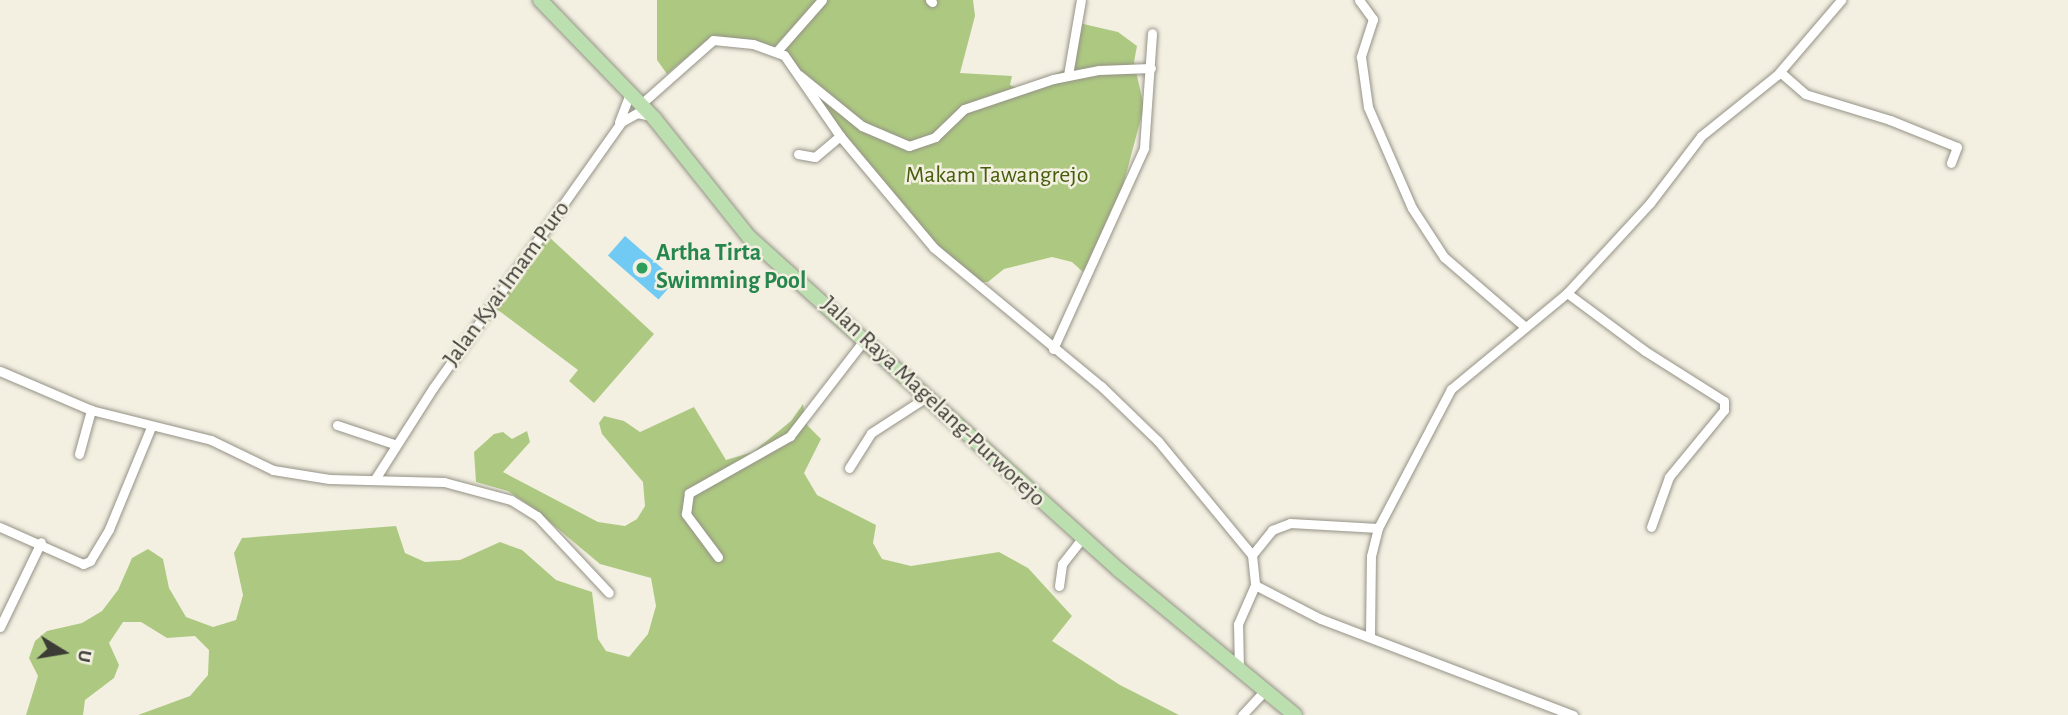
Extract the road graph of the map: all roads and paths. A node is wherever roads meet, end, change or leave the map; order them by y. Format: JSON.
{"nodes":[{"id":1,"x":540,"y":0,"type":"edge"},
{"id":2,"x":822,"y":0,"type":"edge"},
{"id":3,"x":1081,"y":0,"type":"edge"},
{"id":4,"x":1359,"y":0,"type":"edge"},
{"id":5,"x":1841,"y":0,"type":"edge"},
{"id":6,"x":1152,"y":33,"type":"dead end"},
{"id":7,"x":777,"y":51,"type":"junction"},
{"id":8,"x":1152,"y":68,"type":"junction"},
{"id":9,"x":795,"y":71,"type":"junction"},
{"id":10,"x":1780,"y":72,"type":"junction"},
{"id":11,"x":1068,"y":75,"type":"junction"},
{"id":12,"x":629,"y":94,"type":"junction"},
{"id":13,"x":641,"y":104,"type":"junction"},
{"id":14,"x":654,"y":118,"type":"junction"},
{"id":15,"x":616,"y":129,"type":"junction"},
{"id":16,"x":840,"y":136,"type":"junction"},
{"id":17,"x":798,"y":154,"type":"dead end"},
{"id":18,"x":1951,"y":163,"type":"dead end"},
{"id":19,"x":1567,"y":293,"type":"junction"},
{"id":20,"x":1524,"y":326,"type":"junction"},
{"id":21,"x":865,"y":338,"type":"junction"},
{"id":22,"x":1053,"y":349,"type":"junction"},
{"id":23,"x":0,"y":371,"type":"edge"},
{"id":24,"x":928,"y":396,"type":"junction"},
{"id":25,"x":91,"y":410,"type":"junction"},
{"id":26,"x":337,"y":425,"type":"dead end"},
{"id":27,"x":150,"y":427,"type":"junction"},
{"id":28,"x":394,"y":444,"type":"junction"},
{"id":29,"x":79,"y":454,"type":"dead end"},
{"id":30,"x":849,"y":468,"type":"dead end"},
{"id":31,"x":375,"y":479,"type":"junction"},
{"id":32,"x":0,"y":527,"type":"edge"},
{"id":33,"x":1651,"y":527,"type":"dead end"},
{"id":34,"x":1378,"y":528,"type":"junction"},
{"id":35,"x":1082,"y":538,"type":"junction"},
{"id":36,"x":41,"y":542,"type":"junction"},
{"id":37,"x":1252,"y":555,"type":"junction"},
{"id":38,"x":718,"y":557,"type":"dead end"},
{"id":39,"x":1255,"y":585,"type":"junction"},
{"id":40,"x":1059,"y":586,"type":"dead end"},
{"id":41,"x":609,"y":593,"type":"dead end"},
{"id":42,"x":0,"y":628,"type":"edge"},
{"id":43,"x":1370,"y":635,"type":"junction"},
{"id":44,"x":1238,"y":670,"type":"junction"},
{"id":45,"x":1265,"y":691,"type":"junction"},
{"id":46,"x":1242,"y":715,"type":"edge"},
{"id":47,"x":1295,"y":715,"type":"edge"},
{"id":48,"x":1573,"y":715,"type":"edge"}],
"edges":[{"from":1,"to":12,"type":"main road","name":"Jalan Raya Magelang-Purworejo"},
{"from":2,"to":7,"type":"street"},
{"from":3,"to":11,"type":"street"},
{"from":4,"to":20,"type":"street"},
{"from":5,"to":10,"type":"street"},
{"from":6,"to":8,"type":"street"},
{"from":7,"to":9,"type":"street"},
{"from":7,"to":13,"type":"street"},
{"from":8,"to":11,"type":"street"},
{"from":8,"to":22,"type":"street"},
{"from":9,"to":11,"type":"street"},
{"from":9,"to":16,"type":"street"},
{"from":10,"to":18,"type":"street"},
{"from":10,"to":19,"type":"street"},
{"from":12,"to":13,"type":"main road","name":"Jalan Raya Magelang-Purworejo"},
{"from":12,"to":15,"type":"street","name":"Jalan Kyai Imam Puro"},
{"from":13,"to":14,"type":"main road","name":"Jalan Raya Magelang-Purworejo"},
{"from":14,"to":15,"type":"street"},
{"from":14,"to":21,"type":"main road","name":"Jalan Raya Magelang-Purworejo"},
{"from":15,"to":28,"type":"street","name":"Jalan Kyai Imam Puro"},
{"from":16,"to":17,"type":"street"},
{"from":16,"to":22,"type":"street"},
{"from":19,"to":20,"type":"street"},
{"from":19,"to":33,"type":"street"},
{"from":20,"to":34,"type":"street"},
{"from":21,"to":24,"type":"main road","name":"Jalan Raya Magelang-Purworejo"},
{"from":21,"to":38,"type":"street"},
{"from":22,"to":37,"type":"street"},
{"from":23,"to":25,"type":"street"},
{"from":24,"to":30,"type":"street"},
{"from":24,"to":35,"type":"main road","name":"Jalan Raya Magelang-Purworejo"},
{"from":25,"to":27,"type":"street"},
{"from":25,"to":29,"type":"street"},
{"from":26,"to":28,"type":"street"},
{"from":27,"to":31,"type":"street"},
{"from":27,"to":36,"type":"street"},
{"from":28,"to":31,"type":"street","name":"Jalan Kyai Imam Puro"},
{"from":31,"to":41,"type":"street"},
{"from":32,"to":36,"type":"street"},
{"from":34,"to":37,"type":"street"},
{"from":34,"to":43,"type":"street"},
{"from":35,"to":40,"type":"street"},
{"from":35,"to":44,"type":"main road","name":"Jalan Raya Magelang-Purworejo"},
{"from":36,"to":42,"type":"street"},
{"from":37,"to":39,"type":"street"},
{"from":39,"to":43,"type":"street"},
{"from":39,"to":44,"type":"street"},
{"from":43,"to":48,"type":"street"},
{"from":44,"to":45,"type":"main road","name":"Jalan Raya Magelang-Purworejo"},
{"from":45,"to":46,"type":"street"},
{"from":45,"to":47,"type":"main road","name":"Jalan Raya Magelang-Purworejo"}]}
